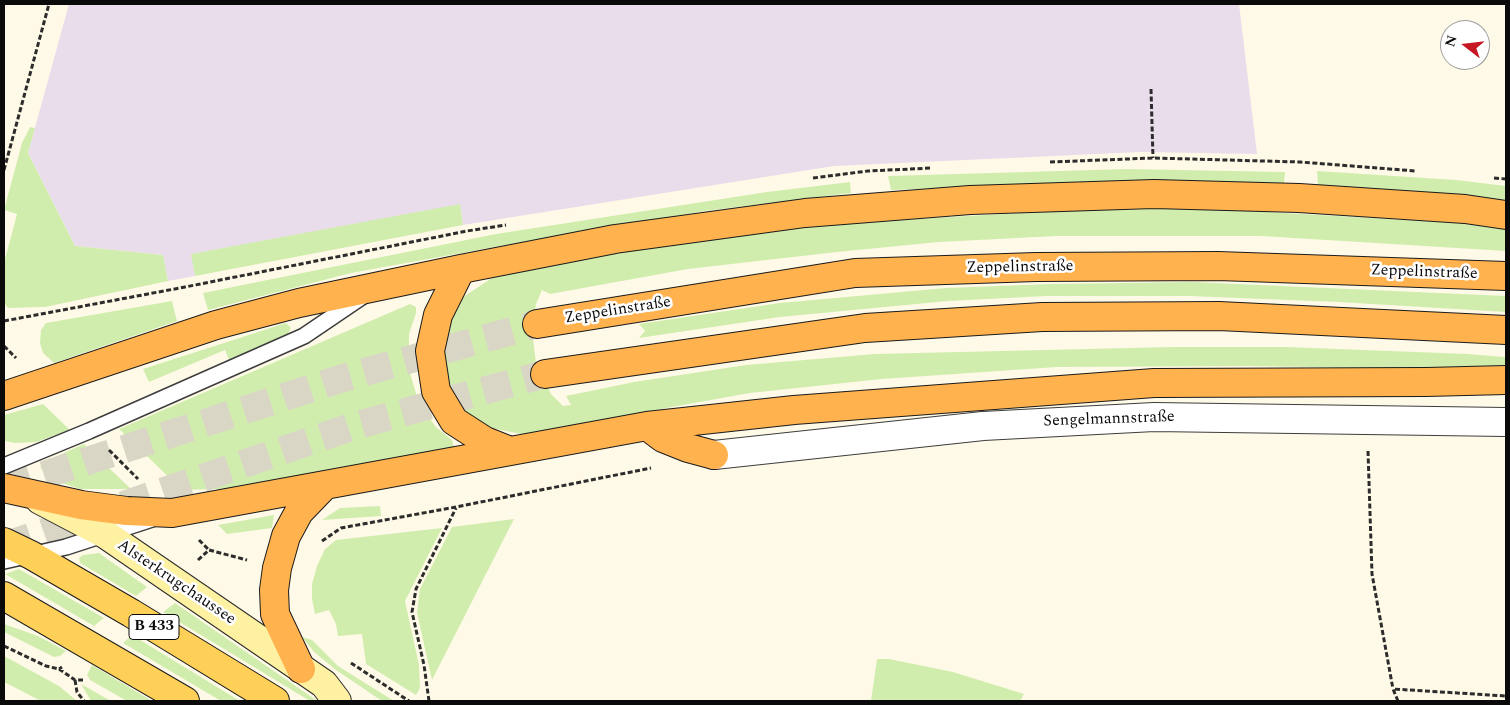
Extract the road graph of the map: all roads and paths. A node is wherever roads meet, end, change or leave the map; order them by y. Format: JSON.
{"nodes":[{"id":1,"x":49,"y":4,"type":"edge"},
{"id":2,"x":1151,"y":89,"type":"dead end"},
{"id":3,"x":1152,"y":158,"type":"dead end"},
{"id":4,"x":4,"y":170,"type":"edge"},
{"id":5,"x":1506,"y":215,"type":"edge"},
{"id":6,"x":461,"y":269,"type":"junction"},
{"id":7,"x":1506,"y":276,"type":"edge"},
{"id":8,"x":377,"y":287,"type":"junction"},
{"id":9,"x":537,"y":324,"type":"tunnel mouth"},
{"id":10,"x":1506,"y":330,"type":"edge"},
{"id":11,"x":544,"y":374,"type":"tunnel mouth"},
{"id":12,"x":1506,"y":380,"type":"edge"},
{"id":13,"x":12,"y":388,"type":"edge"},
{"id":14,"x":1367,"y":420,"type":"junction"},
{"id":15,"x":1506,"y":422,"type":"edge"},
{"id":16,"x":647,"y":426,"type":"junction"},
{"id":17,"x":104,"y":445,"type":"dead end"},
{"id":18,"x":510,"y":451,"type":"junction"},
{"id":19,"x":714,"y":455,"type":"joint"},
{"id":20,"x":4,"y":466,"type":"edge"},
{"id":21,"x":657,"y":466,"type":"dead end"},
{"id":22,"x":142,"y":482,"type":"dead end"},
{"id":23,"x":325,"y":485,"type":"junction"},
{"id":24,"x":11,"y":487,"type":"edge"},
{"id":25,"x":456,"y":507,"type":"junction"},
{"id":26,"x":172,"y":513,"type":"junction"},
{"id":27,"x":105,"y":534,"type":"junction"},
{"id":28,"x":4,"y":542,"type":"edge"},
{"id":29,"x":318,"y":547,"type":"dead end"},
{"id":30,"x":31,"y":555,"type":"junction"},
{"id":31,"x":4,"y":561,"type":"edge"},
{"id":32,"x":195,"y":562,"type":"dead end"},
{"id":33,"x":256,"y":562,"type":"dead end"},
{"id":34,"x":4,"y":596,"type":"edge"},
{"id":35,"x":4,"y":646,"type":"edge"},
{"id":36,"x":344,"y":659,"type":"dead end"},
{"id":37,"x":67,"y":664,"type":"dead end"},
{"id":38,"x":59,"y":669,"type":"junction"},
{"id":39,"x":301,"y":669,"type":"junction"},
{"id":40,"x":1393,"y":689,"type":"junction"},
{"id":41,"x":1506,"y":696,"type":"edge"},
{"id":42,"x":84,"y":701,"type":"edge"},
{"id":43,"x":185,"y":701,"type":"edge"},
{"id":44,"x":275,"y":701,"type":"edge"},
{"id":45,"x":337,"y":701,"type":"edge"},
{"id":46,"x":409,"y":701,"type":"edge"},
{"id":47,"x":429,"y":701,"type":"edge"},
{"id":48,"x":1398,"y":701,"type":"edge"}],
"edges":[{"from":1,"to":4,"type":"path"},
{"from":2,"to":3,"type":"path"},
{"from":5,"to":6,"type":"highway"},
{"from":6,"to":8,"type":"highway"},
{"from":6,"to":18,"type":"highway"},
{"from":7,"to":9,"type":"highway","name":"Zeppelinstraße"},
{"from":8,"to":13,"type":"highway"},
{"from":8,"to":20,"type":"lane"},
{"from":10,"to":11,"type":"highway"},
{"from":12,"to":16,"type":"highway"},
{"from":14,"to":15,"type":"street","name":"Sengelmannstraße"},
{"from":14,"to":19,"type":"street","name":"Sengelmannstraße"},
{"from":14,"to":40,"type":"path"},
{"from":16,"to":18,"type":"highway"},
{"from":16,"to":19,"type":"highway"},
{"from":17,"to":22,"type":"path"},
{"from":18,"to":23,"type":"highway"},
{"from":21,"to":25,"type":"path"},
{"from":23,"to":26,"type":"highway"},
{"from":23,"to":39,"type":"highway"},
{"from":24,"to":26,"type":"highway"},
{"from":24,"to":27,"type":"main road","name":"Alsterkrugchaussee"},
{"from":25,"to":29,"type":"path"},
{"from":25,"to":47,"type":"path"},
{"from":26,"to":27,"type":"lane"},
{"from":27,"to":30,"type":"lane"},
{"from":27,"to":39,"type":"main road","name":"Alsterkrugchaussee"},
{"from":28,"to":30,"type":"main road","number":"B 433"},
{"from":30,"to":31,"type":"lane"},
{"from":30,"to":44,"type":"main road","number":"B 433"},
{"from":32,"to":33,"type":"path"},
{"from":34,"to":43,"type":"main road"},
{"from":35,"to":38,"type":"path"},
{"from":36,"to":46,"type":"path"},
{"from":37,"to":38,"type":"path"},
{"from":38,"to":42,"type":"path"},
{"from":39,"to":45,"type":"main road","name":"Alsterkrugchaussee"},
{"from":40,"to":41,"type":"path"},
{"from":40,"to":48,"type":"path"}]}
